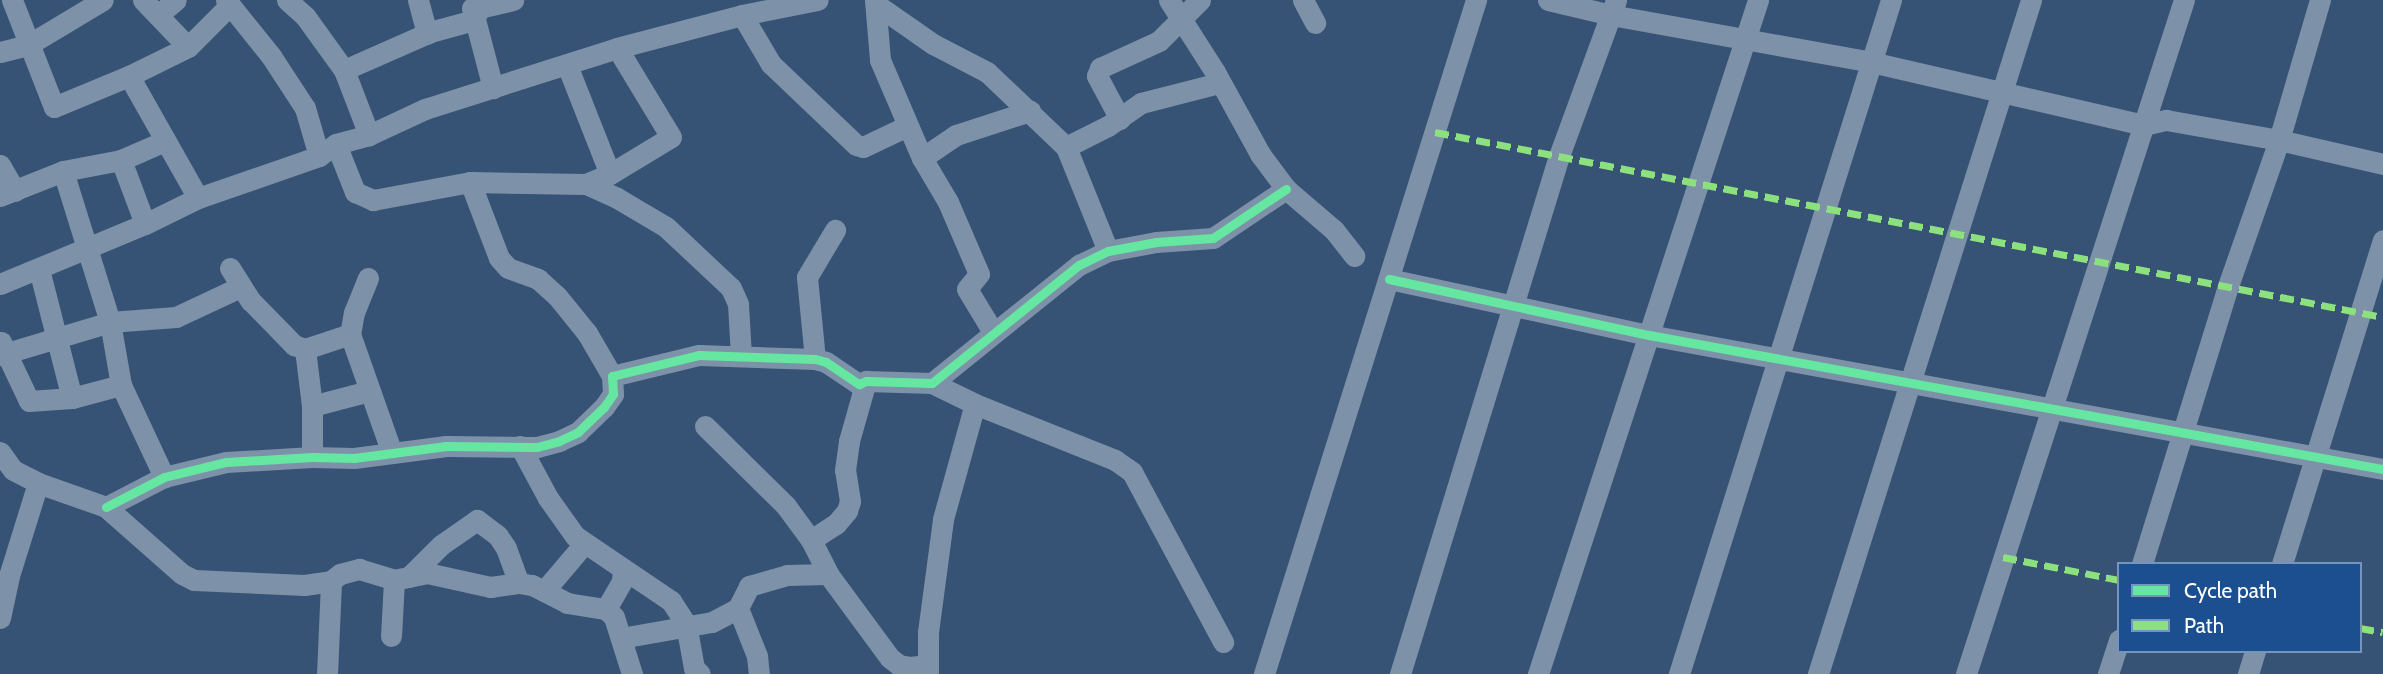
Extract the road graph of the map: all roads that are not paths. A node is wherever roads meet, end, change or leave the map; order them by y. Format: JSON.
{"nodes":[{"id":1,"x":12,"y":0,"type":"edge"},
{"id":2,"x":103,"y":0,"type":"edge"},
{"id":3,"x":176,"y":0,"type":"edge"},
{"id":4,"x":287,"y":0,"type":"edge"},
{"id":5,"x":418,"y":0,"type":"edge"},
{"id":6,"x":513,"y":0,"type":"edge"},
{"id":7,"x":818,"y":0,"type":"edge"},
{"id":8,"x":1169,"y":0,"type":"edge"},
{"id":9,"x":1200,"y":0,"type":"edge"},
{"id":10,"x":1303,"y":0,"type":"edge"},
{"id":11,"x":1476,"y":0,"type":"edge"},
{"id":12,"x":1548,"y":0,"type":"edge"},
{"id":13,"x":1758,"y":0,"type":"edge"},
{"id":14,"x":1891,"y":0,"type":"edge"},
{"id":15,"x":2031,"y":0,"type":"edge"},
{"id":16,"x":2184,"y":0,"type":"edge"},
{"id":17,"x":2320,"y":0,"type":"edge"},
{"id":18,"x":228,"y":3,"type":"edge"},
{"id":19,"x":876,"y":3,"type":"edge"},
{"id":20,"x":151,"y":7,"type":"edge"},
{"id":21,"x":1614,"y":8,"type":"edge"},
{"id":22,"x":472,"y":10,"type":"edge"},
{"id":23,"x":742,"y":15,"type":"junction"},
{"id":24,"x":1180,"y":19,"type":"junction"},
{"id":25,"x":1315,"y":23,"type":"dead end"},
{"id":26,"x":427,"y":33,"type":"junction"},
{"id":27,"x":1746,"y":37,"type":"junction"},
{"id":28,"x":29,"y":45,"type":"junction"},
{"id":29,"x":188,"y":47,"type":"junction"},
{"id":30,"x":617,"y":48,"type":"junction"},
{"id":31,"x":0,"y":52,"type":"edge"},
{"id":32,"x":1871,"y":62,"type":"junction"},
{"id":33,"x":567,"y":65,"type":"junction"},
{"id":34,"x":344,"y":70,"type":"junction"},
{"id":35,"x":129,"y":76,"type":"junction"},
{"id":36,"x":1219,"y":83,"type":"junction"},
{"id":37,"x":493,"y":88,"type":"junction"},
{"id":38,"x":2002,"y":91,"type":"junction"},
{"id":39,"x":1030,"y":110,"type":"junction"},
{"id":40,"x":1120,"y":119,"type":"junction"},
{"id":41,"x":2144,"y":125,"type":"junction"},
{"id":42,"x":907,"y":126,"type":"junction"},
{"id":43,"x":369,"y":135,"type":"junction"},
{"id":44,"x":2278,"y":140,"type":"junction"},
{"id":45,"x":165,"y":141,"type":"junction"},
{"id":46,"x":1066,"y":146,"type":"junction"},
{"id":47,"x":327,"y":150,"type":"junction"},
{"id":48,"x":922,"y":158,"type":"junction"},
{"id":49,"x":121,"y":160,"type":"junction"},
{"id":50,"x":2383,"y":164,"type":"edge"},
{"id":51,"x":0,"y":165,"type":"edge"},
{"id":52,"x":63,"y":171,"type":"junction"},
{"id":53,"x":611,"y":174,"type":"junction"},
{"id":54,"x":470,"y":182,"type":"junction"},
{"id":55,"x":586,"y":184,"type":"junction"},
{"id":56,"x":1286,"y":189,"type":"junction"},
{"id":57,"x":8,"y":193,"type":"edge"},
{"id":58,"x":198,"y":198,"type":"junction"},
{"id":59,"x":145,"y":224,"type":"junction"},
{"id":60,"x":835,"y":230,"type":"dead end"},
{"id":61,"x":2383,"y":240,"type":"edge"},
{"id":62,"x":87,"y":249,"type":"junction"},
{"id":63,"x":1108,"y":251,"type":"junction"},
{"id":64,"x":1354,"y":256,"type":"dead end"},
{"id":65,"x":39,"y":269,"type":"junction"},
{"id":66,"x":368,"y":278,"type":"dead end"},
{"id":67,"x":1389,"y":279,"type":"junction"},
{"id":68,"x":0,"y":284,"type":"edge"},
{"id":69,"x":1513,"y":307,"type":"junction"},
{"id":70,"x":110,"y":322,"type":"junction"},
{"id":71,"x":993,"y":332,"type":"junction"},
{"id":72,"x":350,"y":334,"type":"junction"},
{"id":73,"x":1649,"y":335,"type":"junction"},
{"id":74,"x":55,"y":338,"type":"junction"},
{"id":75,"x":2,"y":349,"type":"edge"},
{"id":76,"x":305,"y":349,"type":"junction"},
{"id":77,"x":741,"y":356,"type":"junction"},
{"id":78,"x":815,"y":359,"type":"junction"},
{"id":79,"x":1778,"y":359,"type":"junction"},
{"id":80,"x":612,"y":376,"type":"junction"},
{"id":81,"x":866,"y":381,"type":"junction"},
{"id":82,"x":932,"y":383,"type":"junction"},
{"id":83,"x":1910,"y":383,"type":"junction"},
{"id":84,"x":121,"y":385,"type":"junction"},
{"id":85,"x":369,"y":391,"type":"junction"},
{"id":86,"x":72,"y":398,"type":"junction"},
{"id":87,"x":975,"y":404,"type":"junction"},
{"id":88,"x":312,"y":406,"type":"junction"},
{"id":89,"x":2051,"y":409,"type":"junction"},
{"id":90,"x":705,"y":426,"type":"dead end"},
{"id":91,"x":2183,"y":433,"type":"junction"},
{"id":92,"x":520,"y":446,"type":"junction"},
{"id":93,"x":0,"y":452,"type":"edge"},
{"id":94,"x":392,"y":453,"type":"junction"},
{"id":95,"x":312,"y":457,"type":"junction"},
{"id":96,"x":2315,"y":457,"type":"junction"},
{"id":97,"x":2383,"y":469,"type":"edge"},
{"id":98,"x":164,"y":477,"type":"junction"},
{"id":99,"x":38,"y":483,"type":"junction"},
{"id":100,"x":106,"y":507,"type":"junction"},
{"id":101,"x":811,"y":540,"type":"junction"},
{"id":102,"x":583,"y":545,"type":"junction"},
{"id":103,"x":2143,"y":562,"type":"edge"},
{"id":104,"x":2283,"y":562,"type":"edge"},
{"id":105,"x":623,"y":569,"type":"junction"},
{"id":106,"x":828,"y":575,"type":"junction"},
{"id":107,"x":402,"y":578,"type":"junction"},
{"id":108,"x":331,"y":581,"type":"junction"},
{"id":109,"x":519,"y":583,"type":"junction"},
{"id":110,"x":544,"y":591,"type":"junction"},
{"id":111,"x":738,"y":608,"type":"junction"},
{"id":112,"x":606,"y":609,"type":"junction"},
{"id":113,"x":0,"y":618,"type":"edge"},
{"id":114,"x":687,"y":624,"type":"junction"},
{"id":115,"x":391,"y":636,"type":"dead end"},
{"id":116,"x":621,"y":638,"type":"junction"},
{"id":117,"x":1223,"y":642,"type":"dead end"},
{"id":118,"x":2117,"y":646,"type":"edge"},
{"id":119,"x":2254,"y":653,"type":"edge"},
{"id":120,"x":927,"y":669,"type":"edge"},
{"id":121,"x":327,"y":674,"type":"edge"},
{"id":122,"x":632,"y":674,"type":"edge"},
{"id":123,"x":700,"y":674,"type":"edge"},
{"id":124,"x":759,"y":674,"type":"edge"},
{"id":125,"x":1264,"y":674,"type":"edge"},
{"id":126,"x":1400,"y":674,"type":"edge"},
{"id":127,"x":1538,"y":674,"type":"edge"},
{"id":128,"x":1679,"y":674,"type":"edge"},
{"id":129,"x":1818,"y":674,"type":"edge"},
{"id":130,"x":1966,"y":674,"type":"edge"},
{"id":131,"x":2108,"y":674,"type":"edge"},
{"id":132,"x":2248,"y":674,"type":"edge"}],
"edges":[{"from":1,"to":28,"type":"street"},
{"from":2,"to":28,"type":"street"},
{"from":3,"to":20,"type":"street"},
{"from":4,"to":34,"type":"street"},
{"from":5,"to":26,"type":"street"},
{"from":6,"to":22,"type":"street"},
{"from":7,"to":23,"type":"street"},
{"from":8,"to":24,"type":"street"},
{"from":9,"to":24,"type":"street"},
{"from":10,"to":25,"type":"street"},
{"from":11,"to":67,"type":"street"},
{"from":12,"to":21,"type":"street"},
{"from":13,"to":27,"type":"street"},
{"from":14,"to":32,"type":"street"},
{"from":15,"to":38,"type":"street"},
{"from":16,"to":41,"type":"street"},
{"from":17,"to":44,"type":"street"},
{"from":18,"to":29,"type":"street"},
{"from":18,"to":47,"type":"street"},
{"from":19,"to":39,"type":"street"},
{"from":19,"to":42,"type":"street"},
{"from":20,"to":29,"type":"street"},
{"from":21,"to":27,"type":"street"},
{"from":21,"to":69,"type":"street"},
{"from":22,"to":26,"type":"street"},
{"from":22,"to":37,"type":"street"},
{"from":23,"to":30,"type":"street"},
{"from":23,"to":42,"type":"street"},
{"from":24,"to":36,"type":"street"},
{"from":24,"to":40,"type":"street"},
{"from":26,"to":34,"type":"street"},
{"from":27,"to":32,"type":"street"},
{"from":27,"to":73,"type":"street"},
{"from":28,"to":31,"type":"street"},
{"from":28,"to":35,"type":"street"},
{"from":29,"to":35,"type":"street"},
{"from":30,"to":33,"type":"street"},
{"from":30,"to":53,"type":"street"},
{"from":32,"to":38,"type":"street"},
{"from":32,"to":79,"type":"street"},
{"from":33,"to":37,"type":"street"},
{"from":33,"to":53,"type":"street"},
{"from":34,"to":43,"type":"street"},
{"from":35,"to":45,"type":"street"},
{"from":36,"to":40,"type":"street"},
{"from":36,"to":56,"type":"street"},
{"from":37,"to":43,"type":"street"},
{"from":38,"to":41,"type":"street"},
{"from":38,"to":83,"type":"street"},
{"from":39,"to":46,"type":"street"},
{"from":39,"to":48,"type":"street"},
{"from":40,"to":46,"type":"street"},
{"from":41,"to":44,"type":"street"},
{"from":41,"to":89,"type":"street"},
{"from":42,"to":48,"type":"street"},
{"from":43,"to":47,"type":"street"},
{"from":44,"to":50,"type":"street"},
{"from":44,"to":91,"type":"street"},
{"from":45,"to":49,"type":"street"},
{"from":45,"to":58,"type":"street"},
{"from":46,"to":63,"type":"street"},
{"from":47,"to":54,"type":"street"},
{"from":47,"to":58,"type":"street"},
{"from":48,"to":71,"type":"street"},
{"from":49,"to":52,"type":"street"},
{"from":49,"to":59,"type":"street"},
{"from":51,"to":57,"type":"street"},
{"from":52,"to":57,"type":"street"},
{"from":52,"to":62,"type":"street"},
{"from":53,"to":55,"type":"street"},
{"from":54,"to":55,"type":"street"},
{"from":54,"to":80,"type":"street"},
{"from":55,"to":77,"type":"street"},
{"from":56,"to":63,"type":"street"},
{"from":56,"to":64,"type":"street"},
{"from":58,"to":59,"type":"street"},
{"from":59,"to":62,"type":"street"},
{"from":60,"to":78,"type":"street"},
{"from":61,"to":96,"type":"street"},
{"from":62,"to":65,"type":"street"},
{"from":62,"to":70,"type":"street"},
{"from":63,"to":71,"type":"street"},
{"from":65,"to":68,"type":"street"},
{"from":65,"to":74,"type":"street"},
{"from":66,"to":72,"type":"street"},
{"from":67,"to":69,"type":"street"},
{"from":67,"to":125,"type":"street"},
{"from":69,"to":73,"type":"street"},
{"from":69,"to":126,"type":"street"},
{"from":70,"to":74,"type":"street"},
{"from":70,"to":76,"type":"street"},
{"from":70,"to":84,"type":"street"},
{"from":71,"to":82,"type":"street"},
{"from":72,"to":76,"type":"street"},
{"from":72,"to":85,"type":"street"},
{"from":73,"to":79,"type":"street"},
{"from":73,"to":127,"type":"street"},
{"from":74,"to":75,"type":"street"},
{"from":74,"to":86,"type":"street"},
{"from":75,"to":86,"type":"street"},
{"from":76,"to":88,"type":"street"},
{"from":77,"to":78,"type":"street"},
{"from":77,"to":80,"type":"street"},
{"from":78,"to":81,"type":"street"},
{"from":79,"to":83,"type":"street"},
{"from":79,"to":128,"type":"street"},
{"from":80,"to":92,"type":"street"},
{"from":81,"to":82,"type":"street"},
{"from":81,"to":101,"type":"street"},
{"from":82,"to":87,"type":"street"},
{"from":83,"to":89,"type":"street"},
{"from":83,"to":129,"type":"street"},
{"from":84,"to":86,"type":"street"},
{"from":84,"to":98,"type":"street"},
{"from":85,"to":88,"type":"street"},
{"from":85,"to":94,"type":"street"},
{"from":87,"to":117,"type":"street"},
{"from":87,"to":120,"type":"street"},
{"from":88,"to":95,"type":"street"},
{"from":89,"to":91,"type":"street"},
{"from":89,"to":130,"type":"street"},
{"from":90,"to":101,"type":"street"},
{"from":91,"to":96,"type":"street"},
{"from":91,"to":103,"type":"street"},
{"from":92,"to":94,"type":"street"},
{"from":92,"to":102,"type":"street"},
{"from":93,"to":99,"type":"street"},
{"from":94,"to":95,"type":"street"},
{"from":95,"to":98,"type":"street"},
{"from":96,"to":97,"type":"street"},
{"from":96,"to":104,"type":"street"},
{"from":98,"to":100,"type":"street"},
{"from":99,"to":100,"type":"street"},
{"from":99,"to":113,"type":"street"},
{"from":100,"to":108,"type":"street"},
{"from":101,"to":106,"type":"street"},
{"from":102,"to":105,"type":"street"},
{"from":102,"to":110,"type":"street"},
{"from":105,"to":112,"type":"street"},
{"from":105,"to":114,"type":"street"},
{"from":106,"to":111,"type":"street"},
{"from":106,"to":120,"type":"street"},
{"from":107,"to":108,"type":"street"},
{"from":107,"to":109,"type":"street"},
{"from":107,"to":109,"type":"street"},
{"from":107,"to":115,"type":"street"},
{"from":108,"to":121,"type":"street"},
{"from":109,"to":110,"type":"street"},
{"from":110,"to":112,"type":"street"},
{"from":111,"to":114,"type":"street"},
{"from":111,"to":124,"type":"street"},
{"from":112,"to":116,"type":"street"},
{"from":114,"to":116,"type":"street"},
{"from":114,"to":123,"type":"street"},
{"from":116,"to":122,"type":"street"},
{"from":118,"to":131,"type":"street"},
{"from":119,"to":132,"type":"street"}]}
